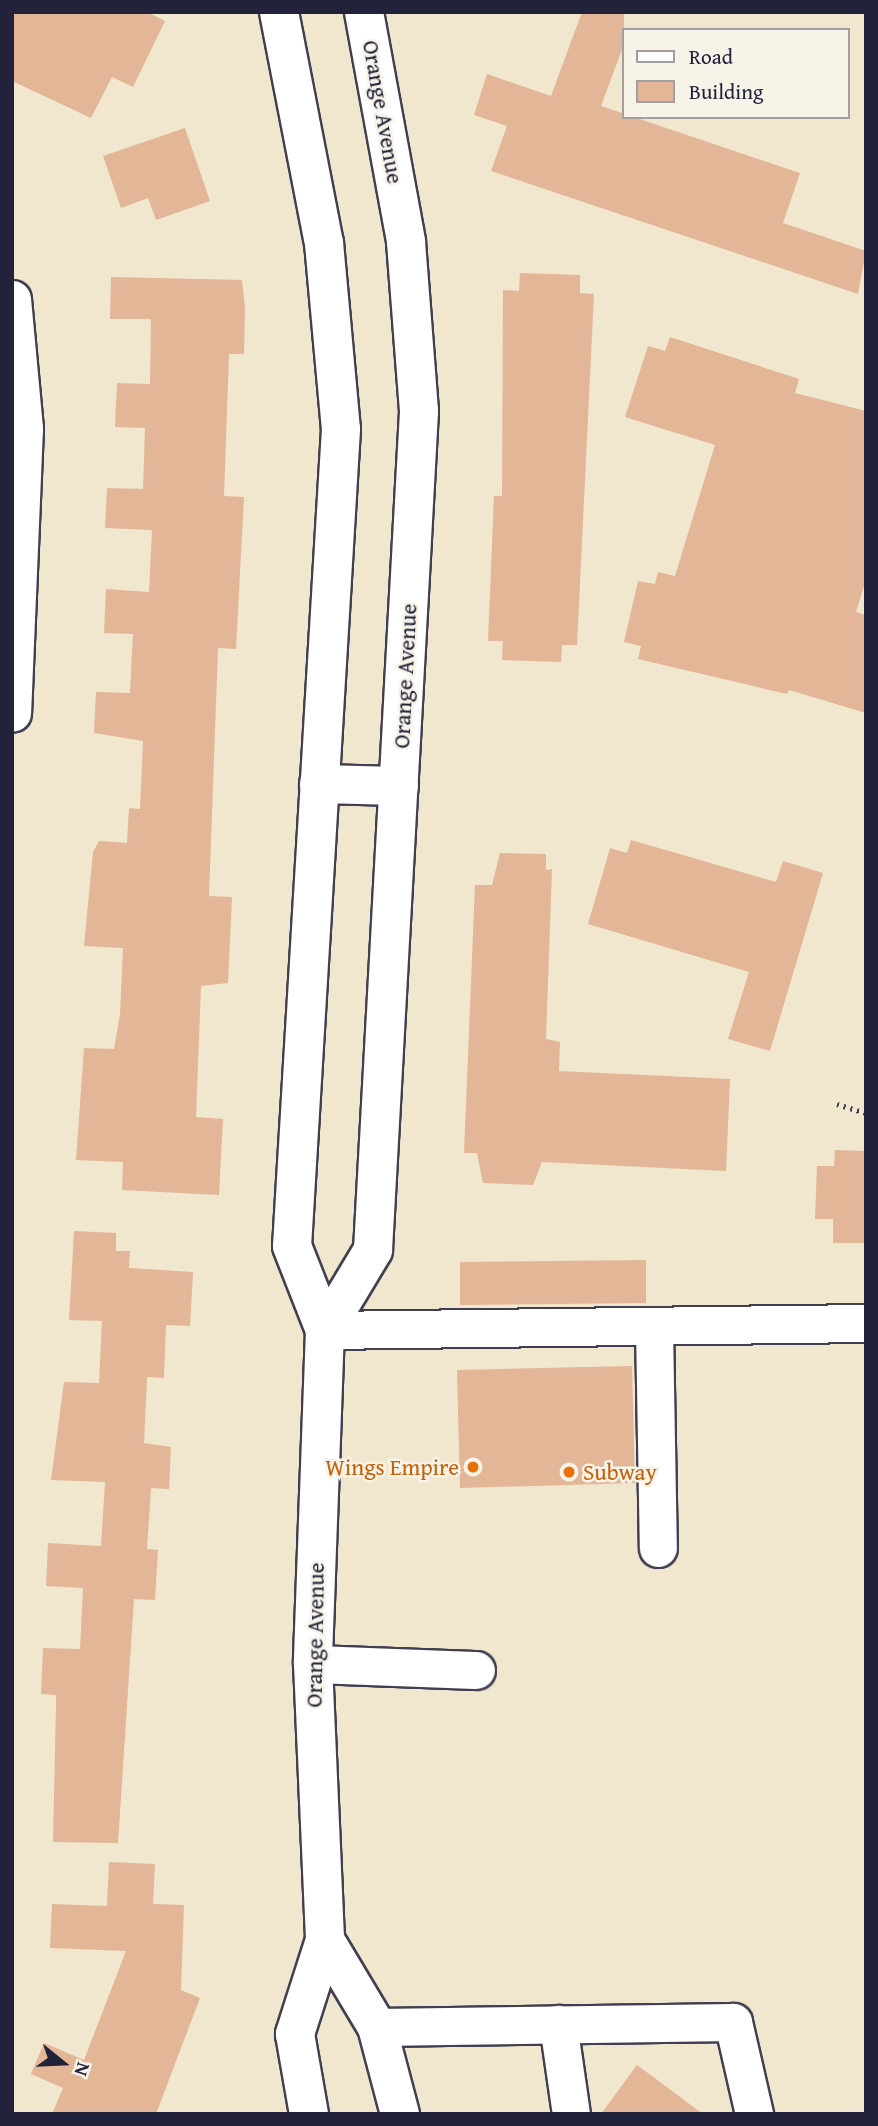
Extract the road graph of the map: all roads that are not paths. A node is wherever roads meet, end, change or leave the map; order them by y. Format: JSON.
{"nodes":[{"id":1,"x":279,"y":12,"type":"edge"},
{"id":2,"x":364,"y":12,"type":"edge"},
{"id":3,"x":12,"y":299,"type":"edge"},
{"id":4,"x":12,"y":713,"type":"edge"},
{"id":5,"x":319,"y":784,"type":"junction"},
{"id":6,"x":399,"y":786,"type":"junction"},
{"id":7,"x":866,"y":1323,"type":"edge"},
{"id":8,"x":654,"y":1326,"type":"junction"},
{"id":9,"x":325,"y":1330,"type":"junction"},
{"id":10,"x":658,"y":1548,"type":"dead end"},
{"id":11,"x":313,"y":1664,"type":"junction"},
{"id":12,"x":476,"y":1670,"type":"dead end"},
{"id":13,"x":325,"y":1940,"type":"junction"},
{"id":14,"x":558,"y":2024,"type":"junction"},
{"id":15,"x":377,"y":2027,"type":"junction"},
{"id":16,"x":309,"y":2114,"type":"edge"},
{"id":17,"x":400,"y":2114,"type":"edge"},
{"id":18,"x":571,"y":2114,"type":"edge"},
{"id":19,"x":754,"y":2114,"type":"edge"}],
"edges":[{"from":1,"to":5,"type":"main road","name":"Orange Avenue"},
{"from":2,"to":6,"type":"main road","name":"Orange Avenue"},
{"from":3,"to":4,"type":"street"},
{"from":5,"to":6,"type":"main road"},
{"from":5,"to":9,"type":"main road","name":"Orange Avenue"},
{"from":6,"to":9,"type":"main road","name":"Orange Avenue"},
{"from":7,"to":8,"type":"street"},
{"from":8,"to":9,"type":"street"},
{"from":8,"to":10,"type":"street"},
{"from":9,"to":11,"type":"main road","name":"Orange Avenue"},
{"from":11,"to":12,"type":"street"},
{"from":11,"to":13,"type":"main road","name":"Orange Avenue"},
{"from":13,"to":15,"type":"main road","name":"Orange Avenue"},
{"from":13,"to":16,"type":"main road","name":"Orange Avenue"},
{"from":14,"to":15,"type":"street"},
{"from":14,"to":18,"type":"street"},
{"from":14,"to":19,"type":"street"},
{"from":15,"to":17,"type":"main road","name":"Orange Avenue"}]}
